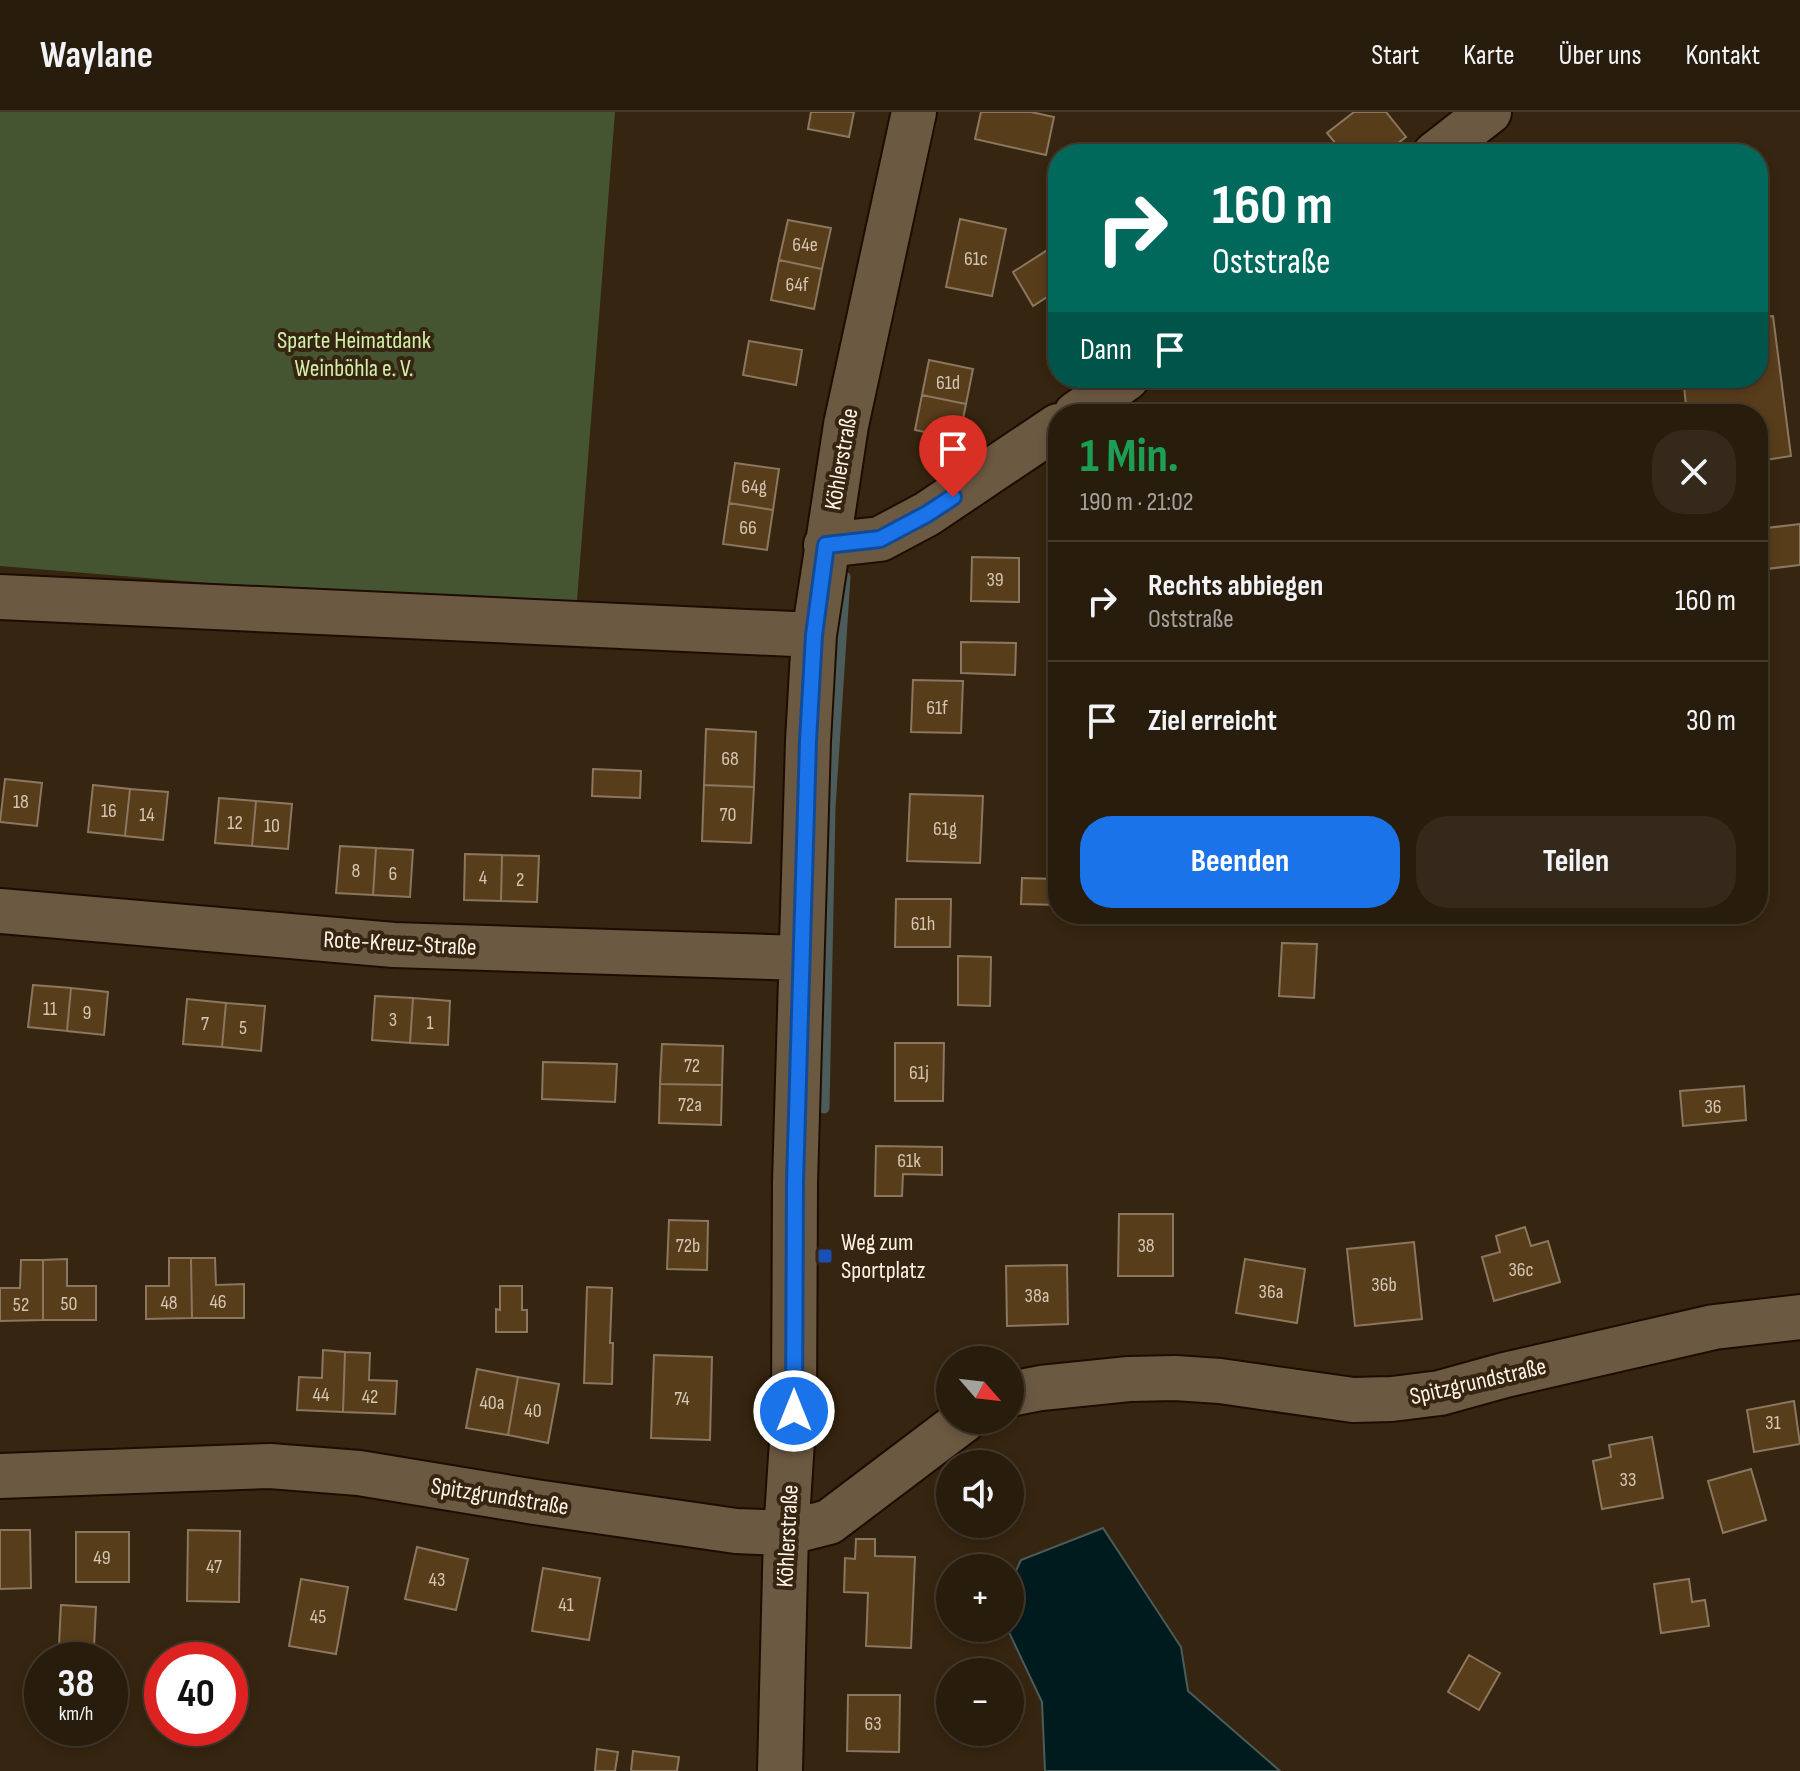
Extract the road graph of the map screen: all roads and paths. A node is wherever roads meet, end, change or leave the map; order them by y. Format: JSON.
{"nodes":[{"id":1,"x":914,"y":112,"type":"edge"},
{"id":2,"x":1489,"y":112,"type":"edge"},
{"id":3,"x":1448,"y":144,"type":"edge"},
{"id":4,"x":1113,"y":388,"type":"edge"},
{"id":5,"x":1090,"y":404,"type":"edge"},
{"id":6,"x":1048,"y":433,"type":"edge"},
{"id":7,"x":826,"y":545,"type":"junction"},
{"id":8,"x":0,"y":597,"type":"edge"},
{"id":9,"x":814,"y":635,"type":"junction"},
{"id":10,"x":0,"y":911,"type":"edge"},
{"id":11,"x":801,"y":958,"type":"junction"},
{"id":12,"x":1800,"y":1317,"type":"edge"},
{"id":13,"x":1024,"y":1391,"type":"edge"},
{"id":14,"x":945,"y":1434,"type":"edge"},
{"id":15,"x":0,"y":1476,"type":"edge"},
{"id":16,"x":786,"y":1533,"type":"junction"},
{"id":17,"x":780,"y":1771,"type":"edge"}],
"edges":[{"from":1,"to":7,"type":"street","name":"Köhlerstraße"},
{"from":2,"to":3,"type":"street"},
{"from":4,"to":5,"type":"street"},
{"from":6,"to":7,"type":"street"},
{"from":7,"to":9,"type":"street","name":"Köhlerstraße"},
{"from":8,"to":9,"type":"street"},
{"from":9,"to":11,"type":"street","name":"Köhlerstraße"},
{"from":10,"to":11,"type":"street","name":"Rote-Kreuz-Straße"},
{"from":11,"to":16,"type":"street","name":"Köhlerstraße"},
{"from":12,"to":13,"type":"street","name":"Spitzgrundstraße"},
{"from":14,"to":16,"type":"street","name":"Spitzgrundstraße"},
{"from":15,"to":16,"type":"street","name":"Spitzgrundstraße"},
{"from":16,"to":17,"type":"street","name":"Köhlerstraße"}]}
